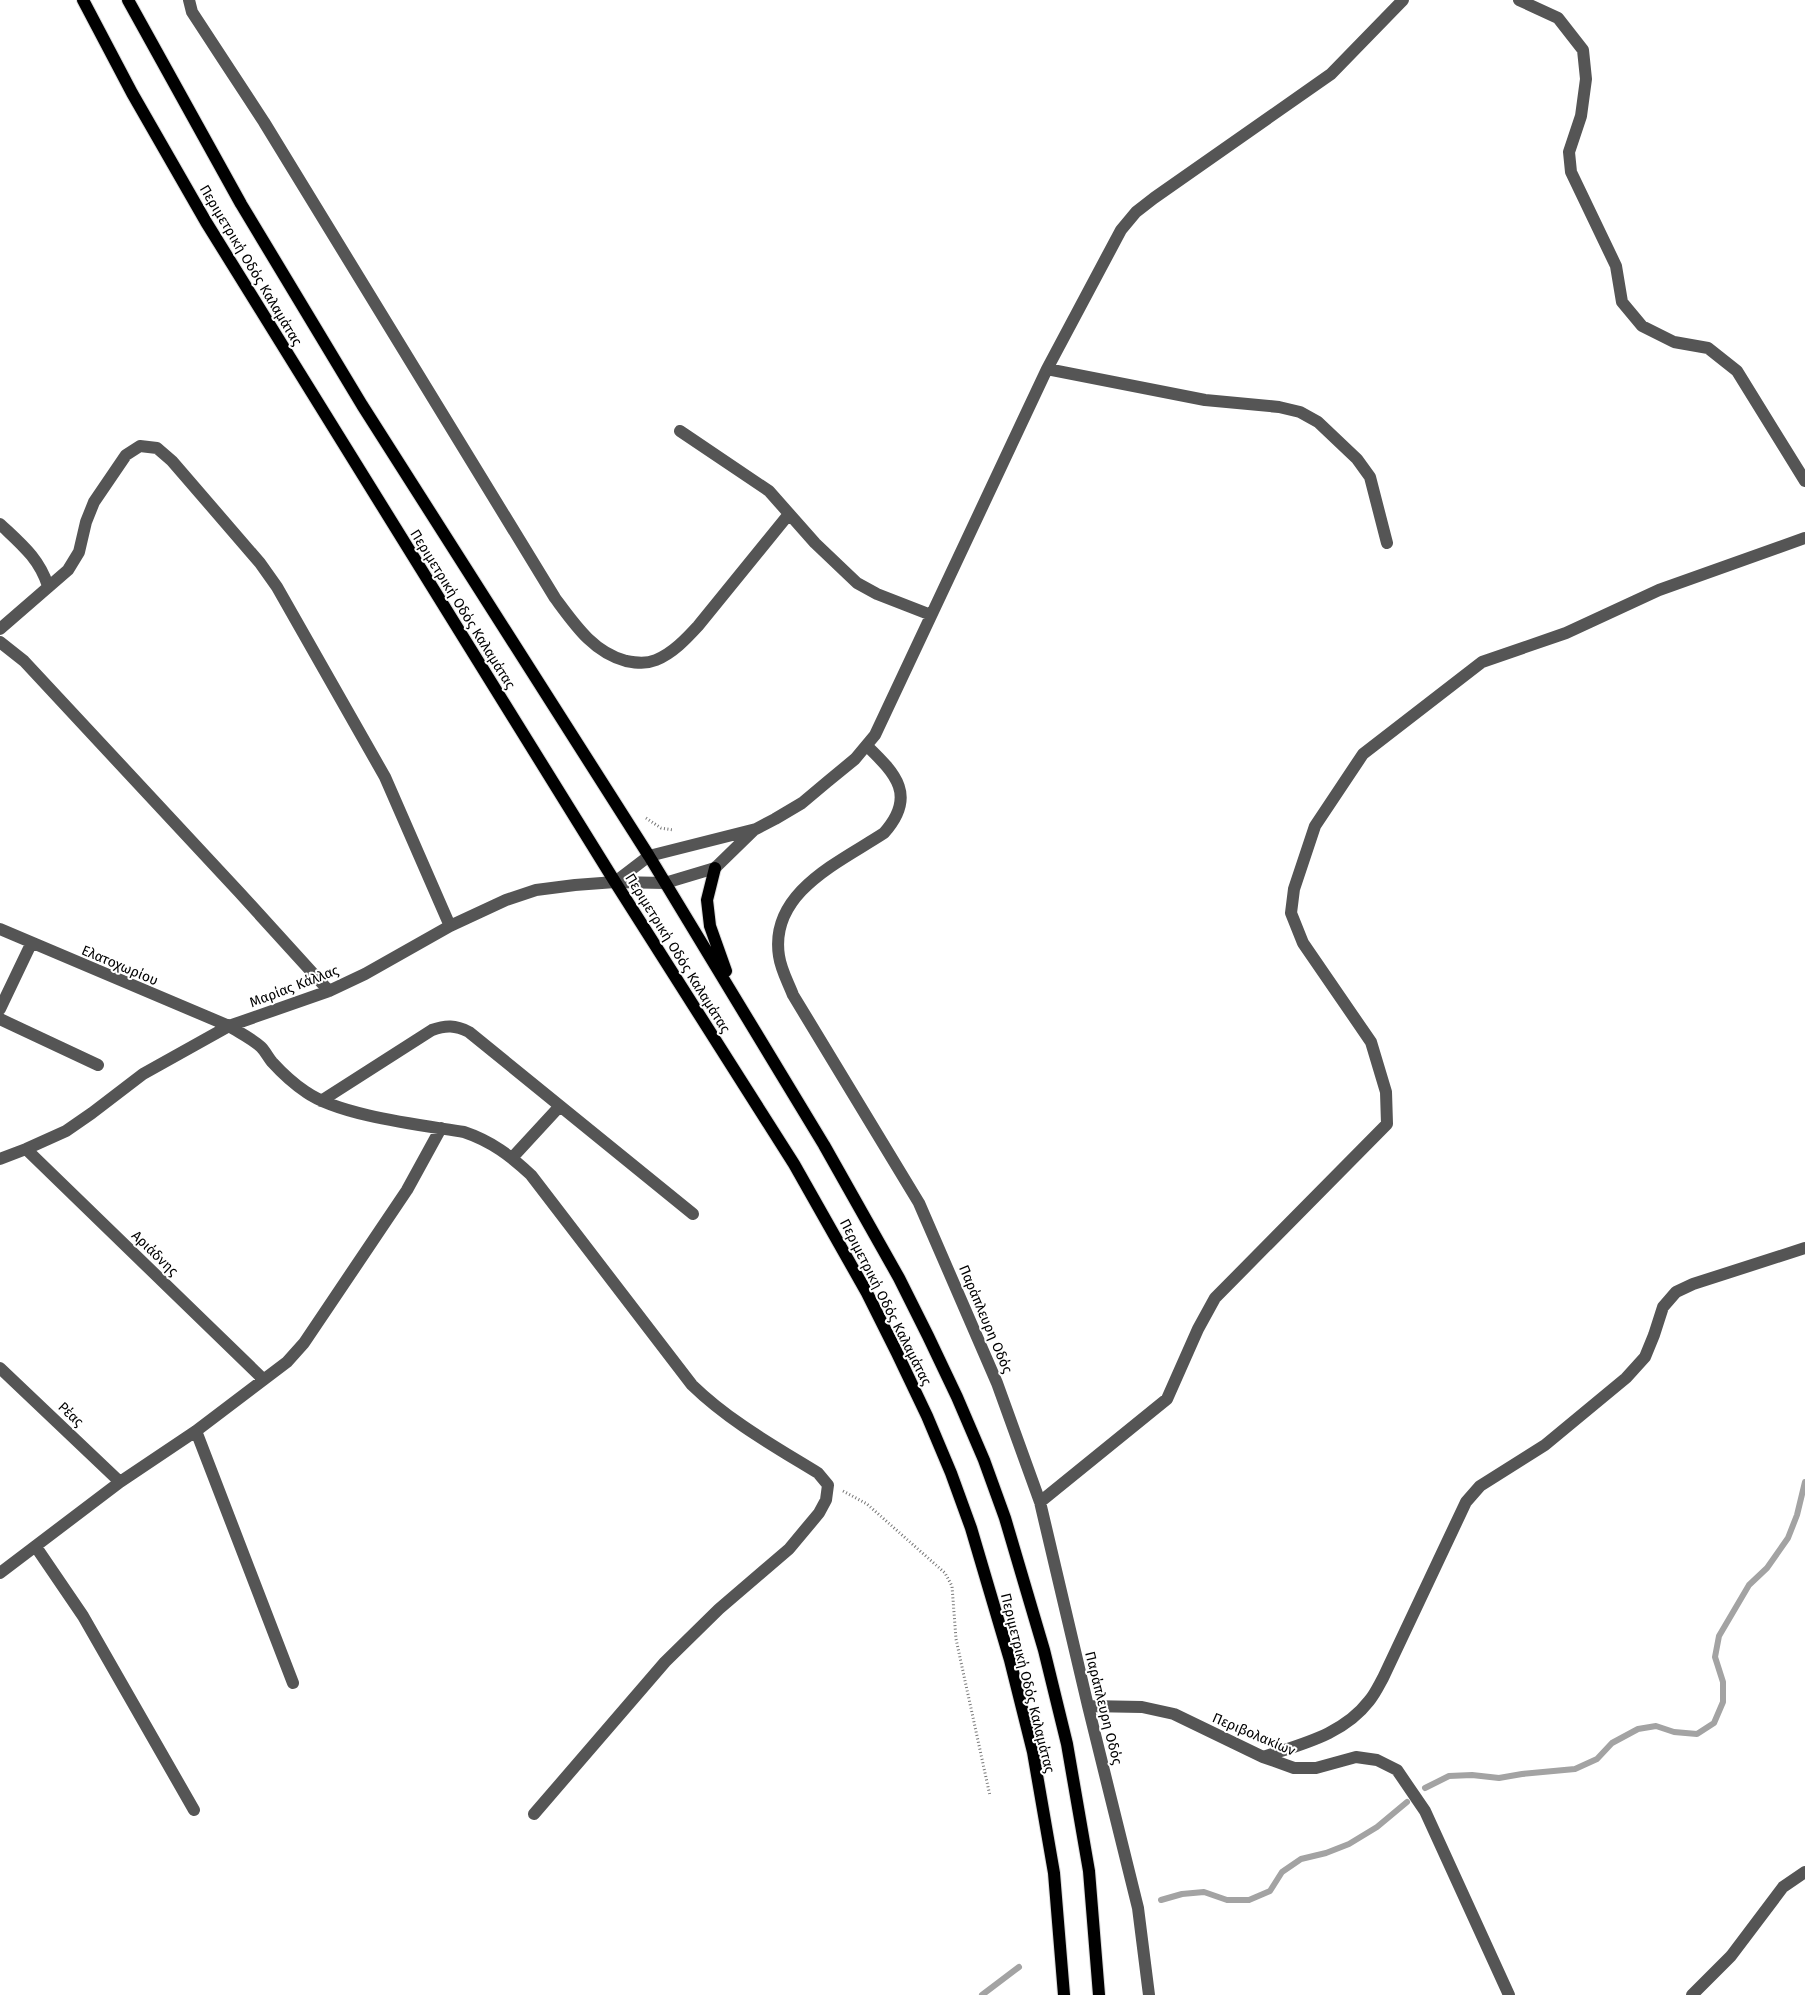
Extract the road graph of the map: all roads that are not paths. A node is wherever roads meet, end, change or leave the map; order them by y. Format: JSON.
{"nodes":[{"id":1,"x":83,"y":0,"type":"edge"},
{"id":2,"x":128,"y":0,"type":"edge"},
{"id":3,"x":189,"y":0,"type":"edge"},
{"id":4,"x":1403,"y":0,"type":"edge"},
{"id":5,"x":1519,"y":0,"type":"edge"},
{"id":6,"x":1047,"y":369,"type":"junction"},
{"id":7,"x":680,"y":430,"type":"dead end"},
{"id":8,"x":1805,"y":481,"type":"edge"},
{"id":9,"x":789,"y":514,"type":"junction"},
{"id":10,"x":0,"y":524,"type":"edge"},
{"id":11,"x":1805,"y":538,"type":"edge"},
{"id":12,"x":1387,"y":543,"type":"dead end"},
{"id":13,"x":48,"y":586,"type":"junction"},
{"id":14,"x":931,"y":615,"type":"junction"},
{"id":15,"x":0,"y":629,"type":"edge"},
{"id":16,"x":0,"y":642,"type":"edge"},
{"id":17,"x":867,"y":746,"type":"junction"},
{"id":18,"x":756,"y":828,"type":"junction"},
{"id":19,"x":650,"y":856,"type":"junction"},
{"id":20,"x":715,"y":868,"type":"junction"},
{"id":21,"x":615,"y":882,"type":"junction"},
{"id":22,"x":665,"y":883,"type":"junction"},
{"id":23,"x":450,"y":926,"type":"junction"},
{"id":24,"x":0,"y":929,"type":"edge"},
{"id":25,"x":31,"y":944,"type":"junction"},
{"id":26,"x":329,"y":991,"type":"junction"},
{"id":27,"x":0,"y":1009,"type":"edge"},
{"id":28,"x":744,"y":1015,"type":"junction"},
{"id":29,"x":0,"y":1019,"type":"edge"},
{"id":30,"x":229,"y":1026,"type":"junction"},
{"id":31,"x":98,"y":1065,"type":"dead end"},
{"id":32,"x":321,"y":1101,"type":"junction"},
{"id":33,"x":559,"y":1107,"type":"junction"},
{"id":34,"x":441,"y":1128,"type":"junction"},
{"id":35,"x":26,"y":1149,"type":"junction"},
{"id":36,"x":512,"y":1158,"type":"junction"},
{"id":37,"x":0,"y":1159,"type":"edge"},
{"id":38,"x":693,"y":1214,"type":"dead end"},
{"id":39,"x":1805,"y":1248,"type":"edge"},
{"id":40,"x":0,"y":1368,"type":"edge"},
{"id":41,"x":264,"y":1379,"type":"junction"},
{"id":42,"x":196,"y":1431,"type":"junction"},
{"id":43,"x":120,"y":1482,"type":"junction"},
{"id":44,"x":1040,"y":1502,"type":"junction"},
{"id":45,"x":36,"y":1547,"type":"junction"},
{"id":46,"x":0,"y":1573,"type":"edge"},
{"id":47,"x":293,"y":1683,"type":"dead end"},
{"id":48,"x":1088,"y":1706,"type":"junction"},
{"id":49,"x":1263,"y":1757,"type":"junction"},
{"id":50,"x":194,"y":1810,"type":"dead end"},
{"id":51,"x":534,"y":1814,"type":"dead end"},
{"id":52,"x":1805,"y":1872,"type":"edge"},
{"id":53,"x":1064,"y":1995,"type":"edge"},
{"id":54,"x":1099,"y":1995,"type":"edge"},
{"id":55,"x":1149,"y":1995,"type":"edge"},
{"id":56,"x":1509,"y":1995,"type":"edge"},
{"id":57,"x":1692,"y":1995,"type":"edge"}],
"edges":[{"from":1,"to":21,"type":"main road","name":"Περιμετρική Οδός Καλαμάτας"},
{"from":2,"to":19,"type":"main road","name":"Περιμετρική Οδός Καλαμάτας"},
{"from":3,"to":9,"type":"street"},
{"from":4,"to":6,"type":"street"},
{"from":5,"to":8,"type":"street"},
{"from":6,"to":12,"type":"street"},
{"from":6,"to":14,"type":"street"},
{"from":7,"to":9,"type":"street"},
{"from":9,"to":14,"type":"street"},
{"from":10,"to":13,"type":"street"},
{"from":11,"to":44,"type":"street"},
{"from":13,"to":15,"type":"street"},
{"from":13,"to":23,"type":"street"},
{"from":14,"to":17,"type":"street"},
{"from":16,"to":26,"type":"street"},
{"from":17,"to":18,"type":"street"},
{"from":17,"to":44,"type":"street","name":"Παράπλευρη Οδός"},
{"from":18,"to":19,"type":"street"},
{"from":18,"to":20,"type":"street"},
{"from":19,"to":21,"type":"street"},
{"from":19,"to":22,"type":"main road","name":"Περιμετρική Οδός Καλαμάτας"},
{"from":20,"to":22,"type":"street","name":"Μαρίας Κάλλας"},
{"from":20,"to":28,"type":"main road"},
{"from":21,"to":22,"type":"street","name":"Μαρίας Κάλλας"},
{"from":21,"to":23,"type":"street","name":"Μαρίας Κάλλας"},
{"from":21,"to":53,"type":"main road","name":"Περιμετρική Οδός Καλαμάτας"},
{"from":22,"to":28,"type":"main road","name":"Περιμετρική Οδός Καλαμάτας"},
{"from":23,"to":26,"type":"street","name":"Μαρίας Κάλλας"},
{"from":24,"to":25,"type":"street","name":"Ελατοχωρίου"},
{"from":25,"to":27,"type":"street"},
{"from":25,"to":30,"type":"street","name":"Ελατοχωρίου"},
{"from":26,"to":30,"type":"street","name":"Μαρίας Κάλλας"},
{"from":28,"to":54,"type":"main road","name":"Περιμετρική Οδός Καλαμάτας"},
{"from":29,"to":31,"type":"street"},
{"from":30,"to":32,"type":"street","name":"Ελατοχωρίου"},
{"from":30,"to":35,"type":"street","name":"Μαρίας Κάλλας"},
{"from":32,"to":33,"type":"street"},
{"from":32,"to":34,"type":"street","name":"Ελατοχωρίου"},
{"from":33,"to":36,"type":"street"},
{"from":33,"to":38,"type":"street"},
{"from":34,"to":36,"type":"street","name":"Ελατοχωρίου"},
{"from":34,"to":41,"type":"street"},
{"from":35,"to":37,"type":"street","name":"Μαρίας Κάλλας"},
{"from":35,"to":41,"type":"street","name":"Αριάδνης"},
{"from":36,"to":51,"type":"street","name":"Ελατοχωρίου"},
{"from":39,"to":49,"type":"street"},
{"from":40,"to":43,"type":"street","name":"Ρέας"},
{"from":41,"to":42,"type":"street"},
{"from":42,"to":43,"type":"street"},
{"from":42,"to":47,"type":"street"},
{"from":43,"to":45,"type":"street"},
{"from":44,"to":48,"type":"street","name":"Παράπλευρη Οδός"},
{"from":45,"to":46,"type":"street"},
{"from":45,"to":50,"type":"street"},
{"from":48,"to":49,"type":"street","name":"Περιβολακίων"},
{"from":48,"to":55,"type":"street","name":"Παράπλευρη Οδός"},
{"from":49,"to":56,"type":"street","name":"Περιβολακίων"},
{"from":52,"to":57,"type":"street"}]}
